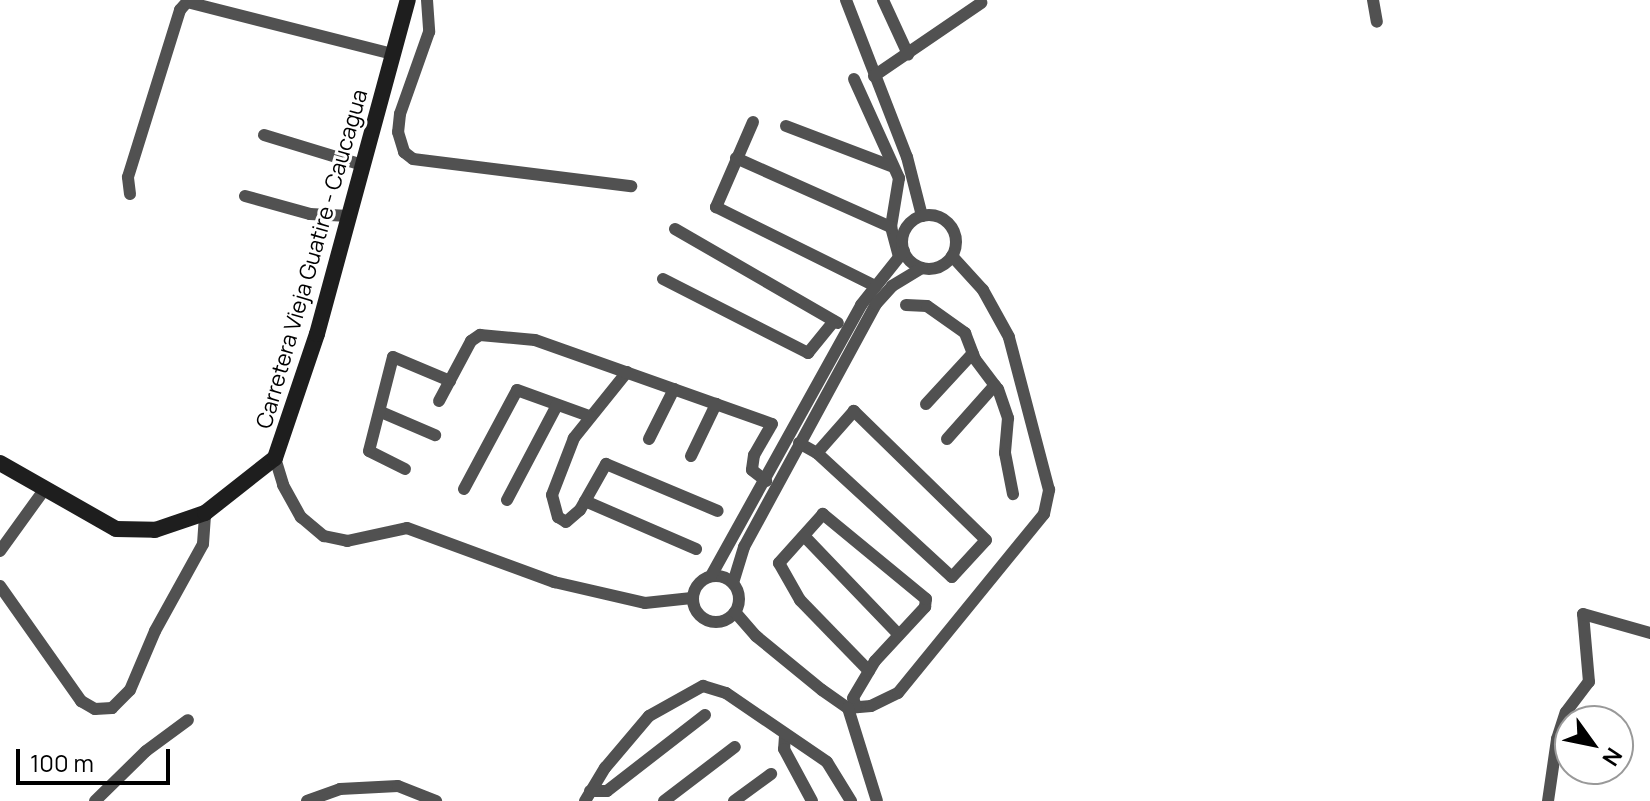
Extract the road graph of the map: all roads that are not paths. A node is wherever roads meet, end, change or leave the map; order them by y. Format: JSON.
{"nodes":[{"id":1,"x":408,"y":0,"type":"edge"},
{"id":2,"x":427,"y":0,"type":"edge"},
{"id":3,"x":846,"y":0,"type":"edge"},
{"id":4,"x":883,"y":0,"type":"edge"},
{"id":5,"x":1373,"y":0,"type":"edge"},
{"id":6,"x":981,"y":3,"type":"dead end"},
{"id":7,"x":1377,"y":22,"type":"dead end"},
{"id":8,"x":393,"y":54,"type":"junction"},
{"id":9,"x":908,"y":54,"type":"junction"},
{"id":10,"x":874,"y":76,"type":"junction"},
{"id":11,"x":854,"y":79,"type":"dead end"},
{"id":12,"x":753,"y":122,"type":"dead end"},
{"id":13,"x":786,"y":126,"type":"dead end"},
{"id":14,"x":264,"y":135,"type":"dead end"},
{"id":15,"x":736,"y":158,"type":"junction"},
{"id":16,"x":363,"y":165,"type":"junction"},
{"id":17,"x":891,"y":166,"type":"junction"},
{"id":18,"x":631,"y":186,"type":"dead end"},
{"id":19,"x":130,"y":194,"type":"dead end"},
{"id":20,"x":245,"y":196,"type":"dead end"},
{"id":21,"x":349,"y":216,"type":"junction"},
{"id":22,"x":922,"y":216,"type":"junction"},
{"id":23,"x":891,"y":227,"type":"junction"},
{"id":24,"x":675,"y":229,"type":"dead end"},
{"id":25,"x":901,"y":254,"type":"junction"},
{"id":26,"x":952,"y":256,"type":"junction"},
{"id":27,"x":922,"y":268,"type":"junction"},
{"id":28,"x":663,"y":279,"type":"dead end"},
{"id":29,"x":875,"y":286,"type":"junction"},
{"id":30,"x":906,"y":305,"type":"dead end"},
{"id":31,"x":834,"y":321,"type":"junction"},
{"id":32,"x":848,"y":329,"type":"junction"},
{"id":33,"x":973,"y":353,"type":"junction"},
{"id":34,"x":627,"y":372,"type":"junction"},
{"id":35,"x":1020,"y":375,"type":"junction"},
{"id":36,"x":450,"y":381,"type":"junction"},
{"id":37,"x":997,"y":387,"type":"junction"},
{"id":38,"x":674,"y":389,"type":"junction"},
{"id":39,"x":439,"y":401,"type":"dead end"},
{"id":40,"x":716,"y":404,"type":"junction"},
{"id":41,"x":926,"y":404,"type":"dead end"},
{"id":42,"x":557,"y":405,"type":"junction"},
{"id":43,"x":381,"y":412,"type":"junction"},
{"id":44,"x":589,"y":416,"type":"junction"},
{"id":45,"x":435,"y":435,"type":"dead end"},
{"id":46,"x":649,"y":439,"type":"dead end"},
{"id":47,"x":947,"y":439,"type":"dead end"},
{"id":48,"x":799,"y":443,"type":"junction"},
{"id":49,"x":817,"y":453,"type":"junction"},
{"id":50,"x":691,"y":456,"type":"dead end"},
{"id":51,"x":275,"y":458,"type":"junction"},
{"id":52,"x":0,"y":463,"type":"edge"},
{"id":53,"x":405,"y":469,"type":"dead end"},
{"id":54,"x":766,"y":481,"type":"junction"},
{"id":55,"x":464,"y":489,"type":"dead end"},
{"id":56,"x":44,"y":490,"type":"junction"},
{"id":57,"x":1013,"y":494,"type":"dead end"},
{"id":58,"x":507,"y":500,"type":"dead end"},
{"id":59,"x":585,"y":501,"type":"junction"},
{"id":60,"x":718,"y":511,"type":"dead end"},
{"id":61,"x":205,"y":513,"type":"junction"},
{"id":62,"x":806,"y":538,"type":"junction"},
{"id":63,"x":696,"y":549,"type":"dead end"},
{"id":64,"x":0,"y":551,"type":"edge"},
{"id":65,"x":711,"y":576,"type":"junction"},
{"id":66,"x":733,"y":583,"type":"junction"},
{"id":67,"x":0,"y":586,"type":"edge"},
{"id":68,"x":692,"y":598,"type":"junction"},
{"id":69,"x":735,"y":612,"type":"junction"},
{"id":70,"x":1650,"y":633,"type":"edge"},
{"id":71,"x":899,"y":635,"type":"junction"},
{"id":72,"x":869,"y":671,"type":"junction"},
{"id":73,"x":852,"y":708,"type":"junction"},
{"id":74,"x":705,"y":715,"type":"dead end"},
{"id":75,"x":188,"y":720,"type":"dead end"},
{"id":76,"x":785,"y":736,"type":"junction"},
{"id":77,"x":735,"y":747,"type":"dead end"},
{"id":78,"x":771,"y":774,"type":"dead end"},
{"id":79,"x":587,"y":796,"type":"edge"},
{"id":80,"x":95,"y":801,"type":"edge"},
{"id":81,"x":307,"y":801,"type":"edge"},
{"id":82,"x":436,"y":801,"type":"edge"},
{"id":83,"x":664,"y":801,"type":"edge"},
{"id":84,"x":734,"y":801,"type":"edge"},
{"id":85,"x":812,"y":801,"type":"edge"},
{"id":86,"x":851,"y":801,"type":"edge"},
{"id":87,"x":877,"y":801,"type":"edge"},
{"id":88,"x":1548,"y":801,"type":"edge"}],
"edges":[{"from":1,"to":8,"type":"main road","name":"Carretera Vieja Guatire - Caucagua"},
{"from":2,"to":18,"type":"street"},
{"from":3,"to":10,"type":"street"},
{"from":4,"to":9,"type":"street"},
{"from":5,"to":7,"type":"street"},
{"from":6,"to":9,"type":"street"},
{"from":8,"to":16,"type":"main road","name":"Carretera Vieja Guatire - Caucagua"},
{"from":8,"to":19,"type":"street"},
{"from":9,"to":10,"type":"street"},
{"from":10,"to":22,"type":"street"},
{"from":11,"to":17,"type":"street"},
{"from":12,"to":15,"type":"street"},
{"from":13,"to":17,"type":"street"},
{"from":14,"to":16,"type":"street"},
{"from":15,"to":23,"type":"street"},
{"from":15,"to":29,"type":"street"},
{"from":16,"to":21,"type":"main road","name":"Carretera Vieja Guatire - Caucagua"},
{"from":17,"to":23,"type":"street"},
{"from":20,"to":21,"type":"street"},
{"from":21,"to":51,"type":"main road","name":"Carretera Vieja Guatire - Caucagua"},
{"from":22,"to":25,"type":"street"},
{"from":22,"to":26,"type":"street"},
{"from":23,"to":25,"type":"street"},
{"from":24,"to":31,"type":"street"},
{"from":25,"to":27,"type":"street"},
{"from":25,"to":29,"type":"street"},
{"from":26,"to":27,"type":"street"},
{"from":26,"to":35,"type":"street"},
{"from":27,"to":48,"type":"street"},
{"from":28,"to":31,"type":"street"},
{"from":29,"to":32,"type":"street"},
{"from":30,"to":33,"type":"street"},
{"from":31,"to":32,"type":"street"},
{"from":32,"to":54,"type":"street"},
{"from":33,"to":37,"type":"street"},
{"from":33,"to":41,"type":"street"},
{"from":34,"to":36,"type":"street"},
{"from":34,"to":38,"type":"street"},
{"from":34,"to":44,"type":"street"},
{"from":35,"to":37,"type":"street"},
{"from":35,"to":73,"type":"street"},
{"from":36,"to":39,"type":"street"},
{"from":36,"to":43,"type":"street"},
{"from":37,"to":47,"type":"street"},
{"from":37,"to":57,"type":"street"},
{"from":38,"to":40,"type":"street"},
{"from":38,"to":46,"type":"street"},
{"from":40,"to":50,"type":"street"},
{"from":40,"to":54,"type":"street"},
{"from":42,"to":44,"type":"street"},
{"from":42,"to":55,"type":"street"},
{"from":42,"to":58,"type":"street"},
{"from":43,"to":45,"type":"street"},
{"from":43,"to":53,"type":"street"},
{"from":44,"to":59,"type":"street"},
{"from":48,"to":49,"type":"street"},
{"from":48,"to":66,"type":"street"},
{"from":49,"to":49,"type":"street"},
{"from":51,"to":61,"type":"main road","name":"Carretera Vieja Guatire - Caucagua"},
{"from":51,"to":68,"type":"street"},
{"from":52,"to":56,"type":"main road","name":"Carretera Vieja Guatire - Caucagua"},
{"from":54,"to":65,"type":"street"},
{"from":56,"to":61,"type":"main road","name":"Carretera Vieja Guatire - Caucagua"},
{"from":56,"to":64,"type":"street"},
{"from":59,"to":60,"type":"street"},
{"from":59,"to":63,"type":"street"},
{"from":61,"to":67,"type":"street"},
{"from":62,"to":71,"type":"street"},
{"from":62,"to":71,"type":"street"},
{"from":62,"to":72,"type":"street"},
{"from":65,"to":66,"type":"street"},
{"from":65,"to":68,"type":"street"},
{"from":66,"to":69,"type":"street"},
{"from":68,"to":69,"type":"street"},
{"from":69,"to":73,"type":"street"},
{"from":70,"to":88,"type":"street"},
{"from":71,"to":72,"type":"street"},
{"from":72,"to":73,"type":"street"},
{"from":73,"to":87,"type":"street"},
{"from":74,"to":79,"type":"street"},
{"from":75,"to":80,"type":"street"},
{"from":76,"to":79,"type":"street"},
{"from":76,"to":85,"type":"street"},
{"from":76,"to":86,"type":"street"},
{"from":77,"to":83,"type":"street"},
{"from":78,"to":84,"type":"street"},
{"from":81,"to":82,"type":"street"}]}
